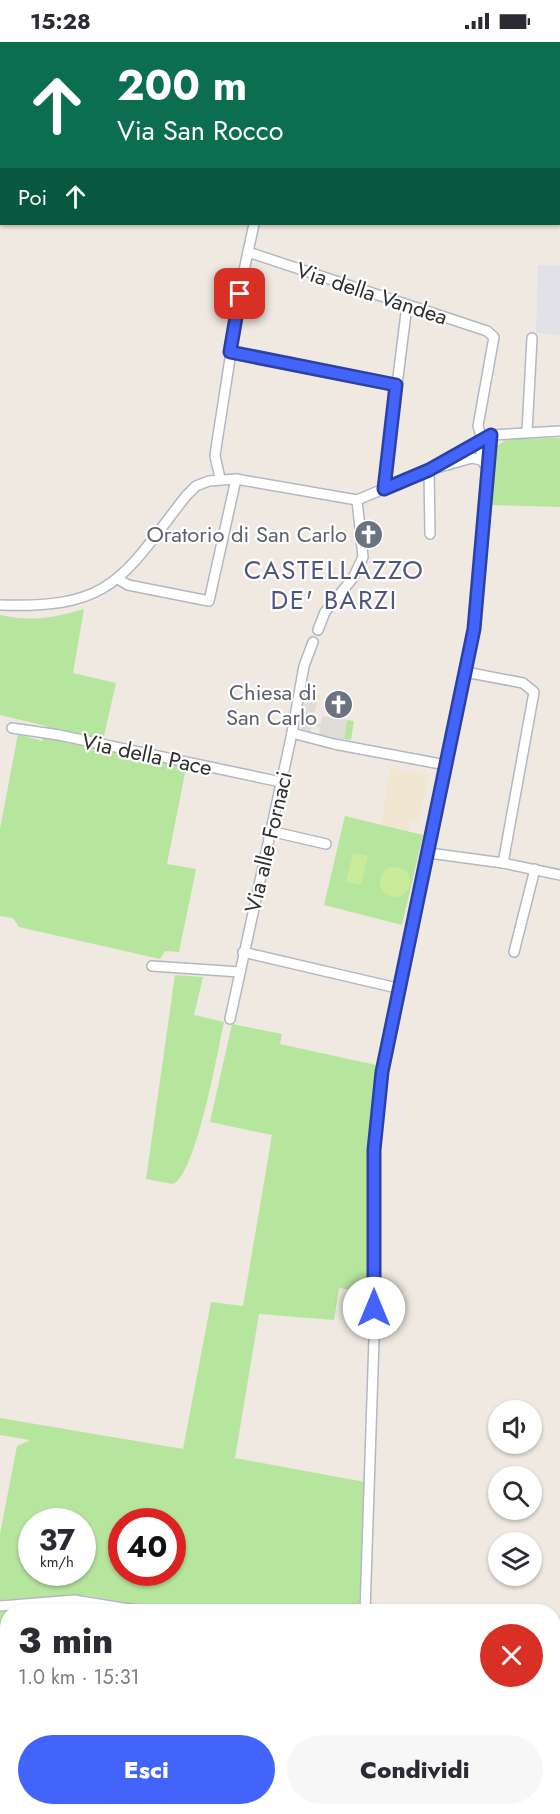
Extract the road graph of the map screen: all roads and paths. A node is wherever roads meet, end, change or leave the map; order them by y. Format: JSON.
{"nodes":[{"id":1,"x":254,"y":225,"type":"edge"},
{"id":2,"x":248,"y":252,"type":"junction"},
{"id":3,"x":407,"y":305,"type":"junction"},
{"id":4,"x":532,"y":338,"type":"dead end"},
{"id":5,"x":230,"y":352,"type":"junction"},
{"id":6,"x":396,"y":385,"type":"junction"},
{"id":7,"x":560,"y":431,"type":"edge"},
{"id":8,"x":527,"y":432,"type":"junction"},
{"id":9,"x":486,"y":437,"type":"junction"},
{"id":10,"x":481,"y":460,"type":"junction"},
{"id":11,"x":429,"y":470,"type":"junction"},
{"id":12,"x":488,"y":472,"type":"junction"},
{"id":13,"x":219,"y":478,"type":"junction"},
{"id":14,"x":236,"y":478,"type":"junction"},
{"id":15,"x":384,"y":489,"type":"junction"},
{"id":16,"x":357,"y":500,"type":"junction"},
{"id":17,"x":430,"y":534,"type":"dead end"},
{"id":18,"x":118,"y":579,"type":"junction"},
{"id":19,"x":0,"y":605,"type":"edge"},
{"id":20,"x":318,"y":630,"type":"dead end"},
{"id":21,"x":313,"y":642,"type":"dead end"},
{"id":22,"x":465,"y":672,"type":"junction"},
{"id":23,"x":12,"y":728,"type":"dead end"},
{"id":24,"x":292,"y":733,"type":"junction"},
{"id":25,"x":446,"y":765,"type":"junction"},
{"id":26,"x":281,"y":782,"type":"junction"},
{"id":27,"x":270,"y":831,"type":"junction"},
{"id":28,"x":326,"y":844,"type":"dead end"},
{"id":29,"x":429,"y":853,"type":"junction"},
{"id":30,"x":503,"y":863,"type":"junction"},
{"id":31,"x":535,"y":869,"type":"junction"},
{"id":32,"x":560,"y":875,"type":"edge"},
{"id":33,"x":243,"y":952,"type":"junction"},
{"id":34,"x":514,"y":952,"type":"dead end"},
{"id":35,"x":152,"y":966,"type":"dead end"},
{"id":36,"x":240,"y":972,"type":"junction"},
{"id":37,"x":397,"y":988,"type":"junction"},
{"id":38,"x":230,"y":1018,"type":"dead end"},
{"id":39,"x":25,"y":1604,"type":"edge"},
{"id":40,"x":99,"y":1604,"type":"edge"},
{"id":41,"x":365,"y":1604,"type":"edge"}],
"edges":[{"from":1,"to":2,"type":"street"},
{"from":2,"to":3,"type":"street","name":"Via della Vandea"},
{"from":2,"to":5,"type":"street"},
{"from":3,"to":6,"type":"street"},
{"from":3,"to":9,"type":"street","name":"Via della Vandea"},
{"from":4,"to":8,"type":"street"},
{"from":5,"to":6,"type":"street"},
{"from":5,"to":13,"type":"street"},
{"from":6,"to":15,"type":"street"},
{"from":7,"to":8,"type":"street"},
{"from":8,"to":9,"type":"street"},
{"from":9,"to":10,"type":"street"},
{"from":9,"to":11,"type":"street"},
{"from":9,"to":12,"type":"street"},
{"from":10,"to":11,"type":"street"},
{"from":10,"to":12,"type":"street"},
{"from":11,"to":15,"type":"street"},
{"from":11,"to":17,"type":"street"},
{"from":12,"to":22,"type":"street"},
{"from":13,"to":14,"type":"street"},
{"from":13,"to":18,"type":"street"},
{"from":14,"to":16,"type":"street"},
{"from":14,"to":18,"type":"street"},
{"from":15,"to":16,"type":"street"},
{"from":16,"to":20,"type":"street"},
{"from":18,"to":19,"type":"street"},
{"from":21,"to":24,"type":"street","name":"Via alle Fornaci"},
{"from":22,"to":25,"type":"street"},
{"from":22,"to":30,"type":"street"},
{"from":23,"to":26,"type":"street","name":"Via della Pace"},
{"from":24,"to":25,"type":"street"},
{"from":24,"to":26,"type":"street","name":"Via alle Fornaci"},
{"from":25,"to":29,"type":"street"},
{"from":26,"to":27,"type":"street","name":"Via alle Fornaci"},
{"from":27,"to":28,"type":"street"},
{"from":27,"to":33,"type":"street","name":"Via alle Fornaci"},
{"from":29,"to":30,"type":"street"},
{"from":29,"to":37,"type":"street"},
{"from":30,"to":31,"type":"street"},
{"from":31,"to":32,"type":"street"},
{"from":31,"to":34,"type":"street"},
{"from":33,"to":36,"type":"street","name":"Via alle Fornaci"},
{"from":33,"to":37,"type":"street"},
{"from":35,"to":36,"type":"street"},
{"from":36,"to":38,"type":"street","name":"Via alle Fornaci"},
{"from":37,"to":41,"type":"street"},
{"from":39,"to":40,"type":"street"}]}
